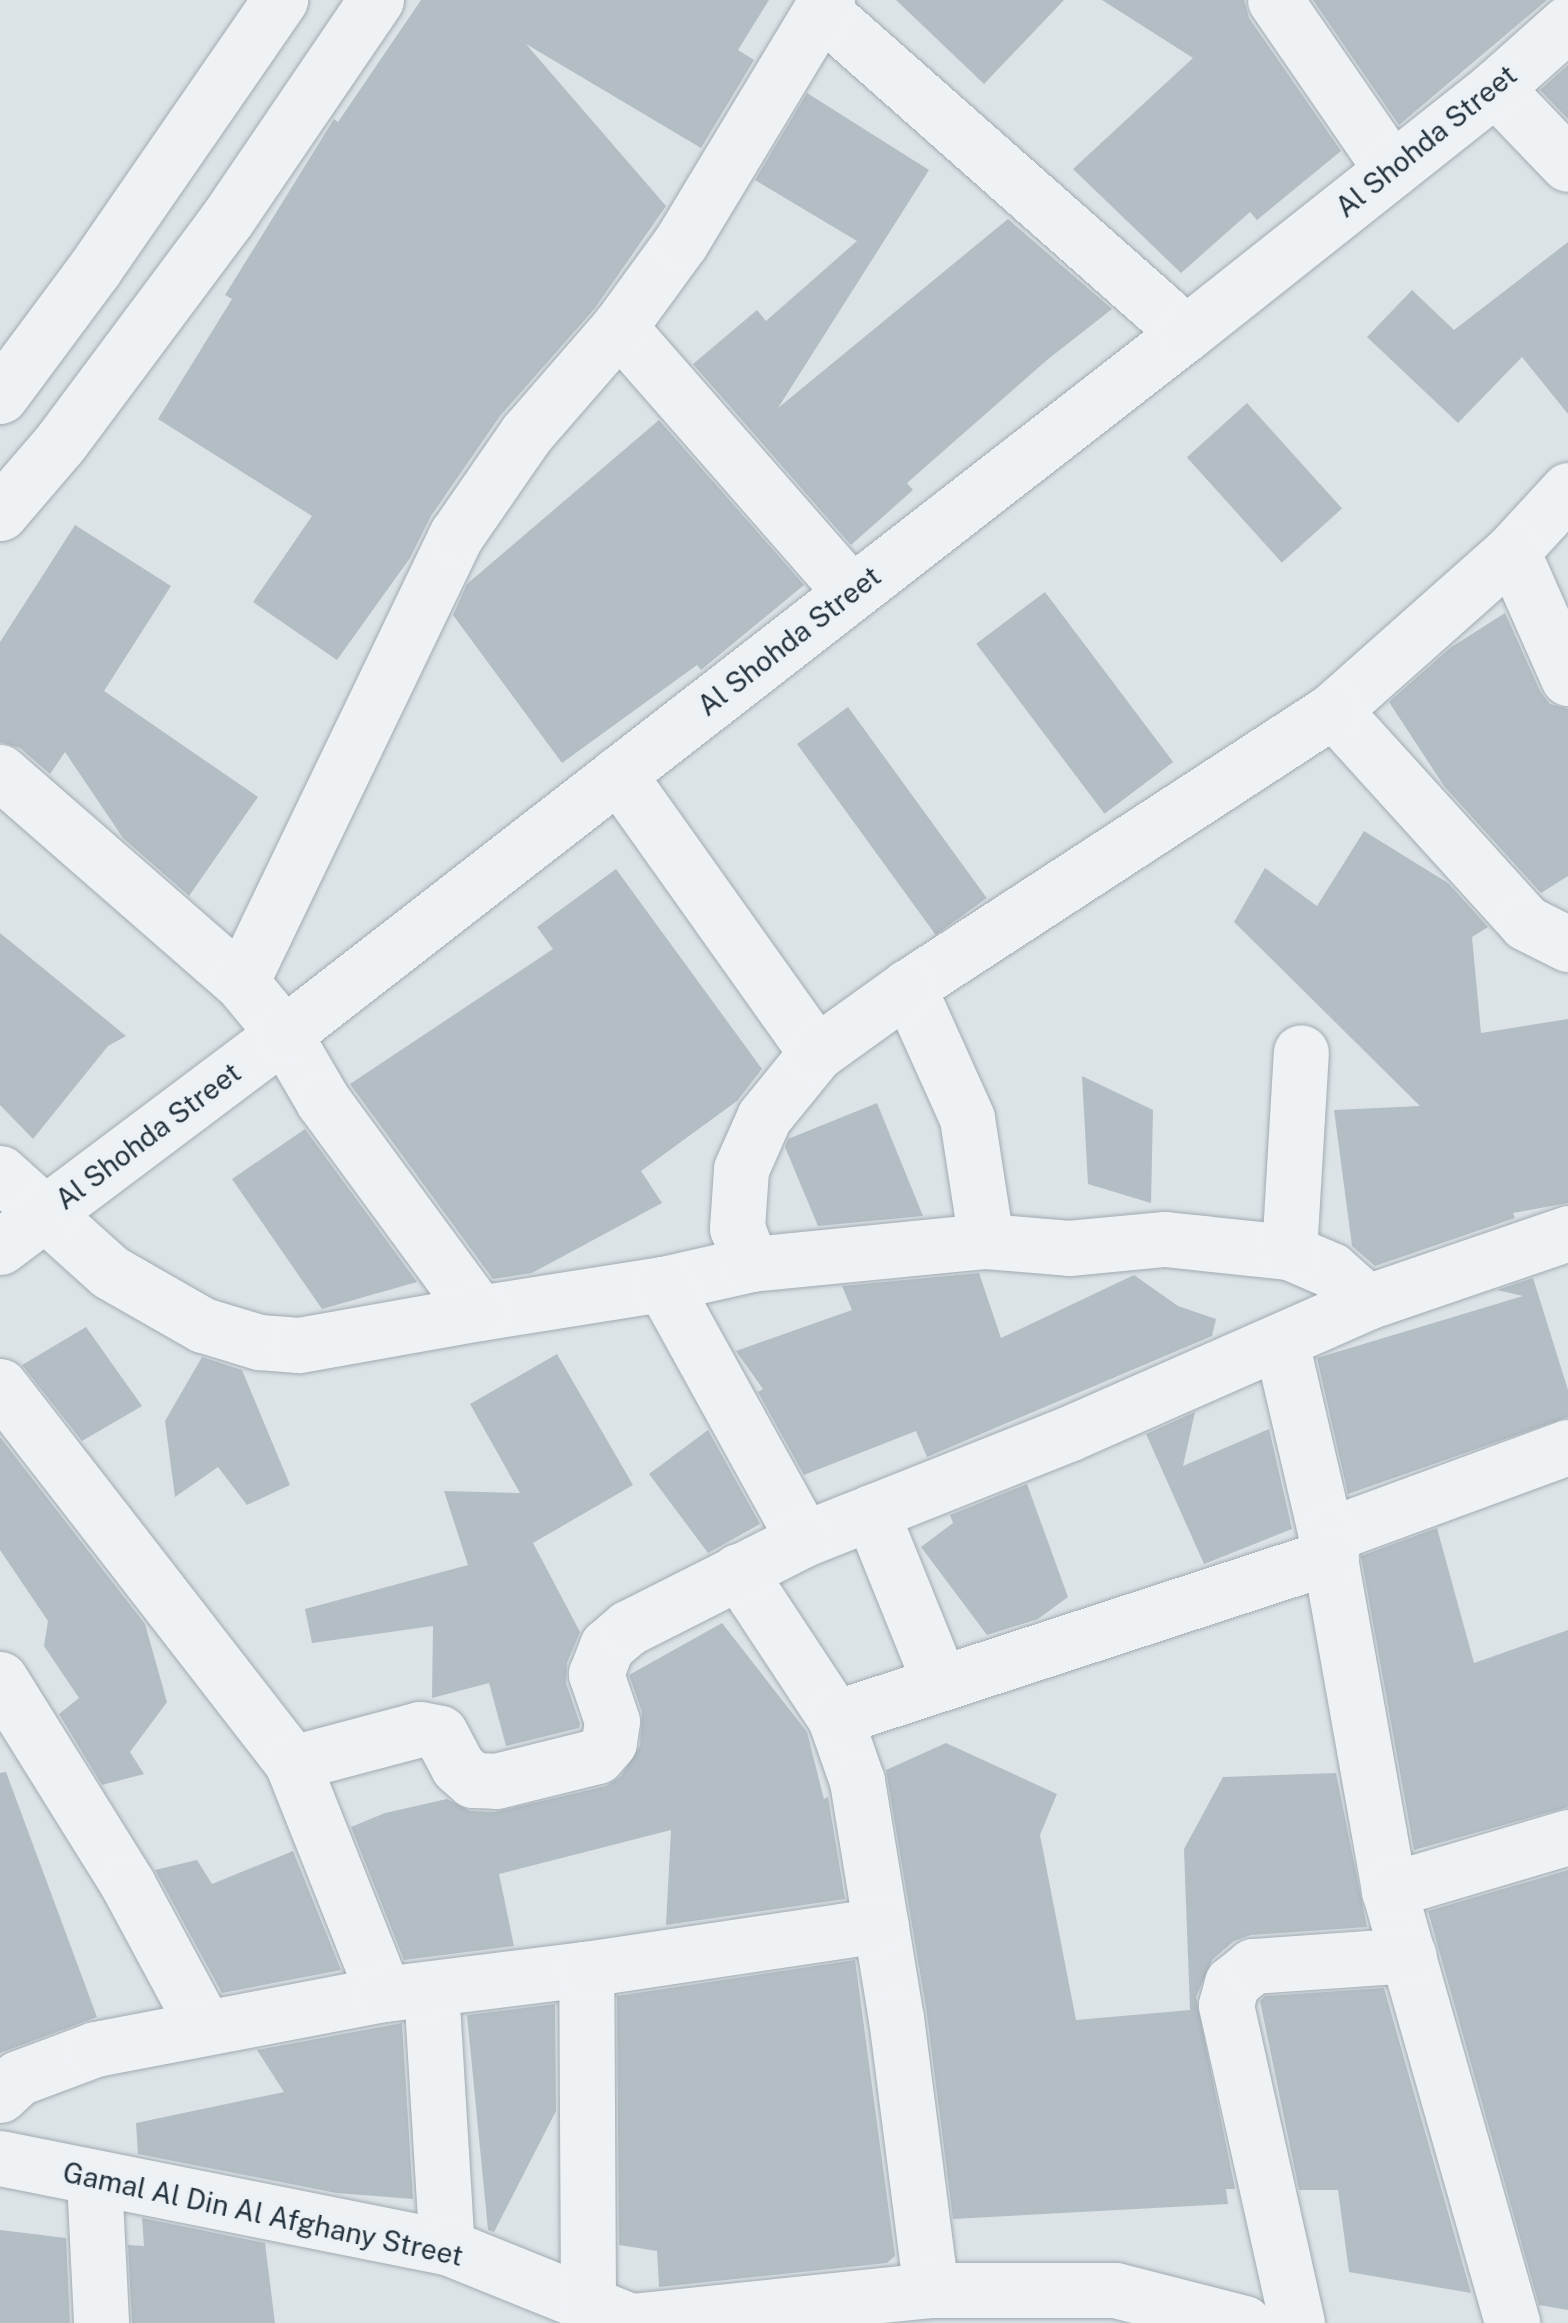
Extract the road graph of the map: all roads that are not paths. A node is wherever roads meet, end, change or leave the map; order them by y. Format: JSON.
{"nodes":[{"id":1,"x":280,"y":0,"type":"edge"},
{"id":2,"x":376,"y":0,"type":"edge"},
{"id":3,"x":1275,"y":0,"type":"edge"},
{"id":4,"x":824,"y":5,"type":"edge"},
{"id":5,"x":1568,"y":23,"type":"edge"},
{"id":6,"x":1495,"y":88,"type":"junction"},
{"id":7,"x":1568,"y":164,"type":"edge"},
{"id":8,"x":1392,"y":170,"type":"junction"},
{"id":9,"x":620,"y":326,"type":"junction"},
{"id":10,"x":1186,"y":332,"type":"junction"},
{"id":11,"x":0,"y":396,"type":"edge"},
{"id":12,"x":1568,"y":490,"type":"edge"},
{"id":13,"x":0,"y":514,"type":"edge"},
{"id":14,"x":1512,"y":551,"type":"junction"},
{"id":15,"x":851,"y":592,"type":"junction"},
{"id":16,"x":1568,"y":678,"type":"edge"},
{"id":17,"x":1332,"y":710,"type":"junction"},
{"id":18,"x":0,"y":772,"type":"edge"},
{"id":19,"x":618,"y":774,"type":"junction"},
{"id":20,"x":1568,"y":944,"type":"edge"},
{"id":21,"x":241,"y":982,"type":"junction"},
{"id":22,"x":908,"y":987,"type":"junction"},
{"id":23,"x":284,"y":1034,"type":"junction"},
{"id":24,"x":1300,"y":1052,"type":"dead end"},
{"id":25,"x":816,"y":1053,"type":"junction"},
{"id":26,"x":0,"y":1173,"type":"edge"},
{"id":27,"x":21,"y":1231,"type":"edge"},
{"id":28,"x":1568,"y":1234,"type":"edge"},
{"id":29,"x":986,"y":1240,"type":"junction"},
{"id":30,"x":1289,"y":1252,"type":"junction"},
{"id":31,"x":751,"y":1264,"type":"junction"},
{"id":32,"x":663,"y":1284,"type":"junction"},
{"id":33,"x":1367,"y":1302,"type":"junction"},
{"id":34,"x":478,"y":1312,"type":"junction"},
{"id":35,"x":1281,"y":1342,"type":"junction"},
{"id":36,"x":0,"y":1386,"type":"edge"},
{"id":37,"x":1568,"y":1447,"type":"edge"},
{"id":38,"x":871,"y":1512,"type":"junction"},
{"id":39,"x":804,"y":1538,"type":"junction"},
{"id":40,"x":1329,"y":1546,"type":"junction"},
{"id":41,"x":738,"y":1570,"type":"junction"},
{"id":42,"x":0,"y":1680,"type":"edge"},
{"id":43,"x":940,"y":1683,"type":"junction"},
{"id":44,"x":835,"y":1718,"type":"junction"},
{"id":45,"x":292,"y":1763,"type":"junction"},
{"id":46,"x":1568,"y":1837,"type":"edge"},
{"id":47,"x":1389,"y":1890,"type":"junction"},
{"id":48,"x":881,"y":1925,"type":"junction"},
{"id":49,"x":1409,"y":1955,"type":"junction"},
{"id":50,"x":586,"y":1969,"type":"junction"},
{"id":51,"x":408,"y":1991,"type":"junction"},
{"id":52,"x":204,"y":2026,"type":"junction"},
{"id":53,"x":0,"y":2095,"type":"edge"},
{"id":54,"x":0,"y":2158,"type":"edge"},
{"id":55,"x":94,"y":2178,"type":"junction"},
{"id":56,"x":446,"y":2247,"type":"junction"},
{"id":57,"x":931,"y":2290,"type":"junction"},
{"id":58,"x":1105,"y":2307,"type":"edge"},
{"id":59,"x":618,"y":2315,"type":"edge"},
{"id":60,"x":102,"y":2323,"type":"edge"},
{"id":61,"x":1244,"y":2323,"type":"edge"},
{"id":62,"x":1297,"y":2323,"type":"edge"},
{"id":63,"x":1512,"y":2323,"type":"edge"}],
"edges":[{"from":1,"to":11,"type":"street"},
{"from":2,"to":13,"type":"street"},
{"from":3,"to":8,"type":"street"},
{"from":4,"to":9,"type":"street"},
{"from":4,"to":10,"type":"street"},
{"from":5,"to":6,"type":"street","name":"Al Shohda Street"},
{"from":6,"to":7,"type":"street"},
{"from":6,"to":8,"type":"street","name":"Al Shohda Street"},
{"from":8,"to":10,"type":"street","name":"Al Shohda Street"},
{"from":9,"to":15,"type":"street"},
{"from":9,"to":21,"type":"street"},
{"from":10,"to":15,"type":"street","name":"Al Shohda Street"},
{"from":12,"to":14,"type":"street"},
{"from":14,"to":16,"type":"street"},
{"from":14,"to":17,"type":"street"},
{"from":15,"to":19,"type":"street","name":"Al Shohda Street"},
{"from":17,"to":20,"type":"street"},
{"from":17,"to":22,"type":"street"},
{"from":18,"to":21,"type":"street"},
{"from":19,"to":23,"type":"street","name":"Al Shohda Street"},
{"from":19,"to":25,"type":"street"},
{"from":21,"to":23,"type":"street"},
{"from":22,"to":25,"type":"street"},
{"from":22,"to":29,"type":"street"},
{"from":23,"to":27,"type":"street","name":"Al Shohda Street"},
{"from":23,"to":34,"type":"street"},
{"from":24,"to":30,"type":"street"},
{"from":25,"to":31,"type":"street"},
{"from":26,"to":27,"type":"street"},
{"from":27,"to":34,"type":"street"},
{"from":28,"to":33,"type":"street"},
{"from":29,"to":30,"type":"street"},
{"from":29,"to":31,"type":"street"},
{"from":30,"to":33,"type":"street"},
{"from":31,"to":32,"type":"street"},
{"from":32,"to":34,"type":"street"},
{"from":32,"to":39,"type":"street"},
{"from":33,"to":35,"type":"street"},
{"from":35,"to":38,"type":"street"},
{"from":35,"to":40,"type":"street"},
{"from":36,"to":45,"type":"street"},
{"from":37,"to":40,"type":"street"},
{"from":38,"to":39,"type":"street"},
{"from":38,"to":43,"type":"street"},
{"from":39,"to":41,"type":"street"},
{"from":40,"to":43,"type":"street"},
{"from":40,"to":47,"type":"street"},
{"from":41,"to":44,"type":"street"},
{"from":41,"to":45,"type":"street"},
{"from":42,"to":52,"type":"street"},
{"from":43,"to":44,"type":"street"},
{"from":44,"to":48,"type":"street"},
{"from":45,"to":51,"type":"street"},
{"from":46,"to":47,"type":"street"},
{"from":47,"to":49,"type":"street"},
{"from":48,"to":50,"type":"street"},
{"from":48,"to":57,"type":"street"},
{"from":49,"to":62,"type":"street"},
{"from":49,"to":63,"type":"street"},
{"from":50,"to":51,"type":"street"},
{"from":50,"to":59,"type":"street"},
{"from":51,"to":52,"type":"street"},
{"from":51,"to":56,"type":"street"},
{"from":52,"to":53,"type":"street"},
{"from":54,"to":55,"type":"street","name":"Gamal Al Din Al Afghany Street"},
{"from":55,"to":56,"type":"street","name":"Gamal Al Din Al Afghany Street"},
{"from":55,"to":60,"type":"street"},
{"from":56,"to":59,"type":"street","name":"Gamal Al Din Al Afghany Street"},
{"from":57,"to":58,"type":"street"},
{"from":57,"to":59,"type":"street"},
{"from":58,"to":61,"type":"street"}]}
